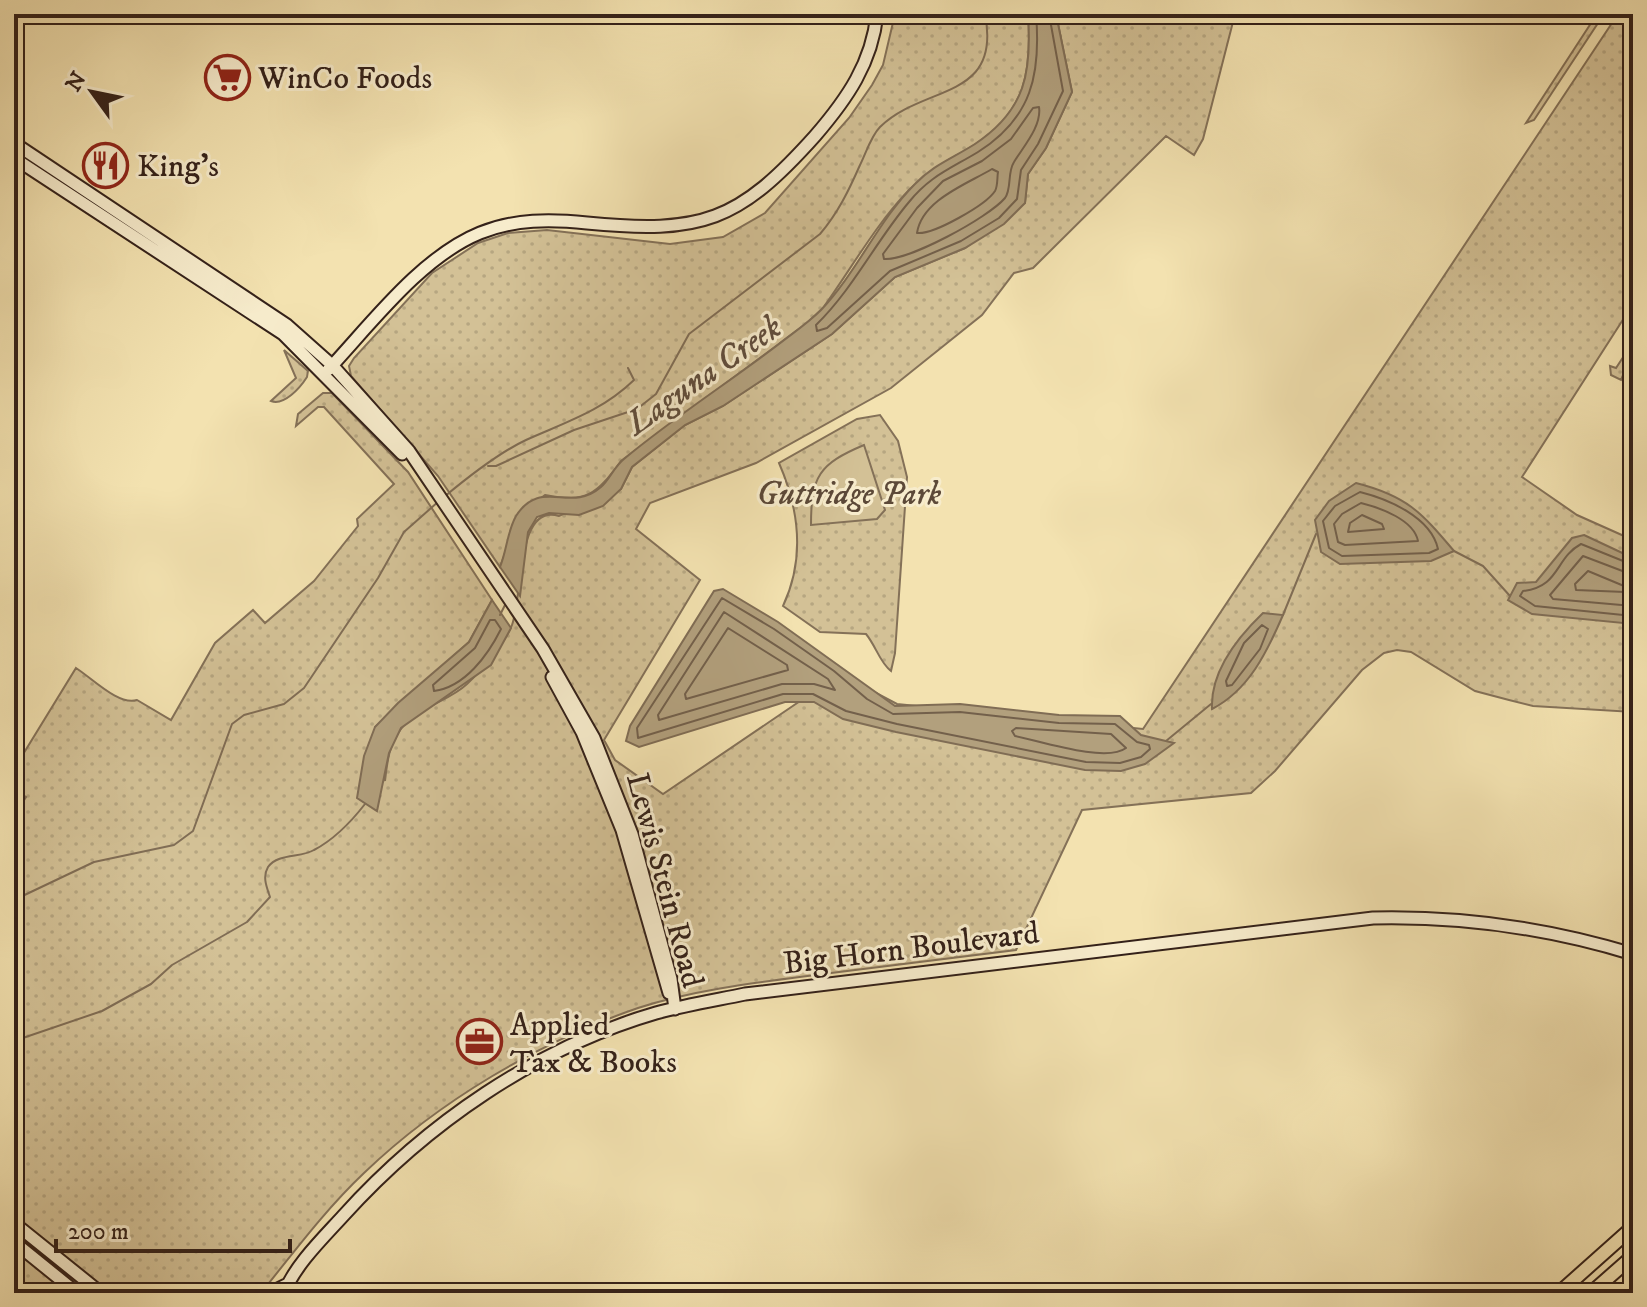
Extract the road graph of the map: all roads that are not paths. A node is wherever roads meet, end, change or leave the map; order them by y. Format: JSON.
{"nodes":[{"id":1,"x":877,"y":14,"type":"edge"},
{"id":2,"x":14,"y":143,"type":"edge"},
{"id":3,"x":14,"y":156,"type":"edge"},
{"id":4,"x":64,"y":177,"type":"junction"},
{"id":5,"x":64,"y":191,"type":"junction"},
{"id":6,"x":134,"y":222,"type":"junction"},
{"id":7,"x":328,"y":369,"type":"junction"},
{"id":8,"x":1633,"y":954,"type":"edge"},
{"id":9,"x":675,"y":1009,"type":"junction"},
{"id":10,"x":14,"y":1223,"type":"edge"},
{"id":11,"x":1633,"y":1227,"type":"edge"},
{"id":12,"x":14,"y":1242,"type":"edge"},
{"id":13,"x":1633,"y":1256,"type":"edge"},
{"id":14,"x":286,"y":1288,"type":"edge"},
{"id":15,"x":77,"y":1293,"type":"edge"},
{"id":16,"x":101,"y":1293,"type":"edge"},
{"id":17,"x":270,"y":1293,"type":"edge"},
{"id":18,"x":1559,"y":1293,"type":"edge"},
{"id":19,"x":1591,"y":1293,"type":"edge"}],
"edges":[{"from":1,"to":7,"type":"street"},
{"from":2,"to":4,"type":"street","name":"Lewis Stein Road"},
{"from":3,"to":4,"type":"street"},
{"from":3,"to":5,"type":"street","name":"Lewis Stein Road"},
{"from":4,"to":6,"type":"street","name":"Lewis Stein Road"},
{"from":5,"to":6,"type":"street"},
{"from":5,"to":7,"type":"street","name":"Lewis Stein Road"},
{"from":6,"to":7,"type":"street","name":"Lewis Stein Road"},
{"from":7,"to":9,"type":"street","name":"Lewis Stein Road"},
{"from":8,"to":9,"type":"street","name":"Big Horn Boulevard"},
{"from":9,"to":14,"type":"street","name":"Big Horn Boulevard"},
{"from":10,"to":16,"type":"street"},
{"from":11,"to":18,"type":"main road"},
{"from":12,"to":15,"type":"street"},
{"from":13,"to":19,"type":"main road"},
{"from":14,"to":17,"type":"street","name":"Big Horn Boulevard"}]}
